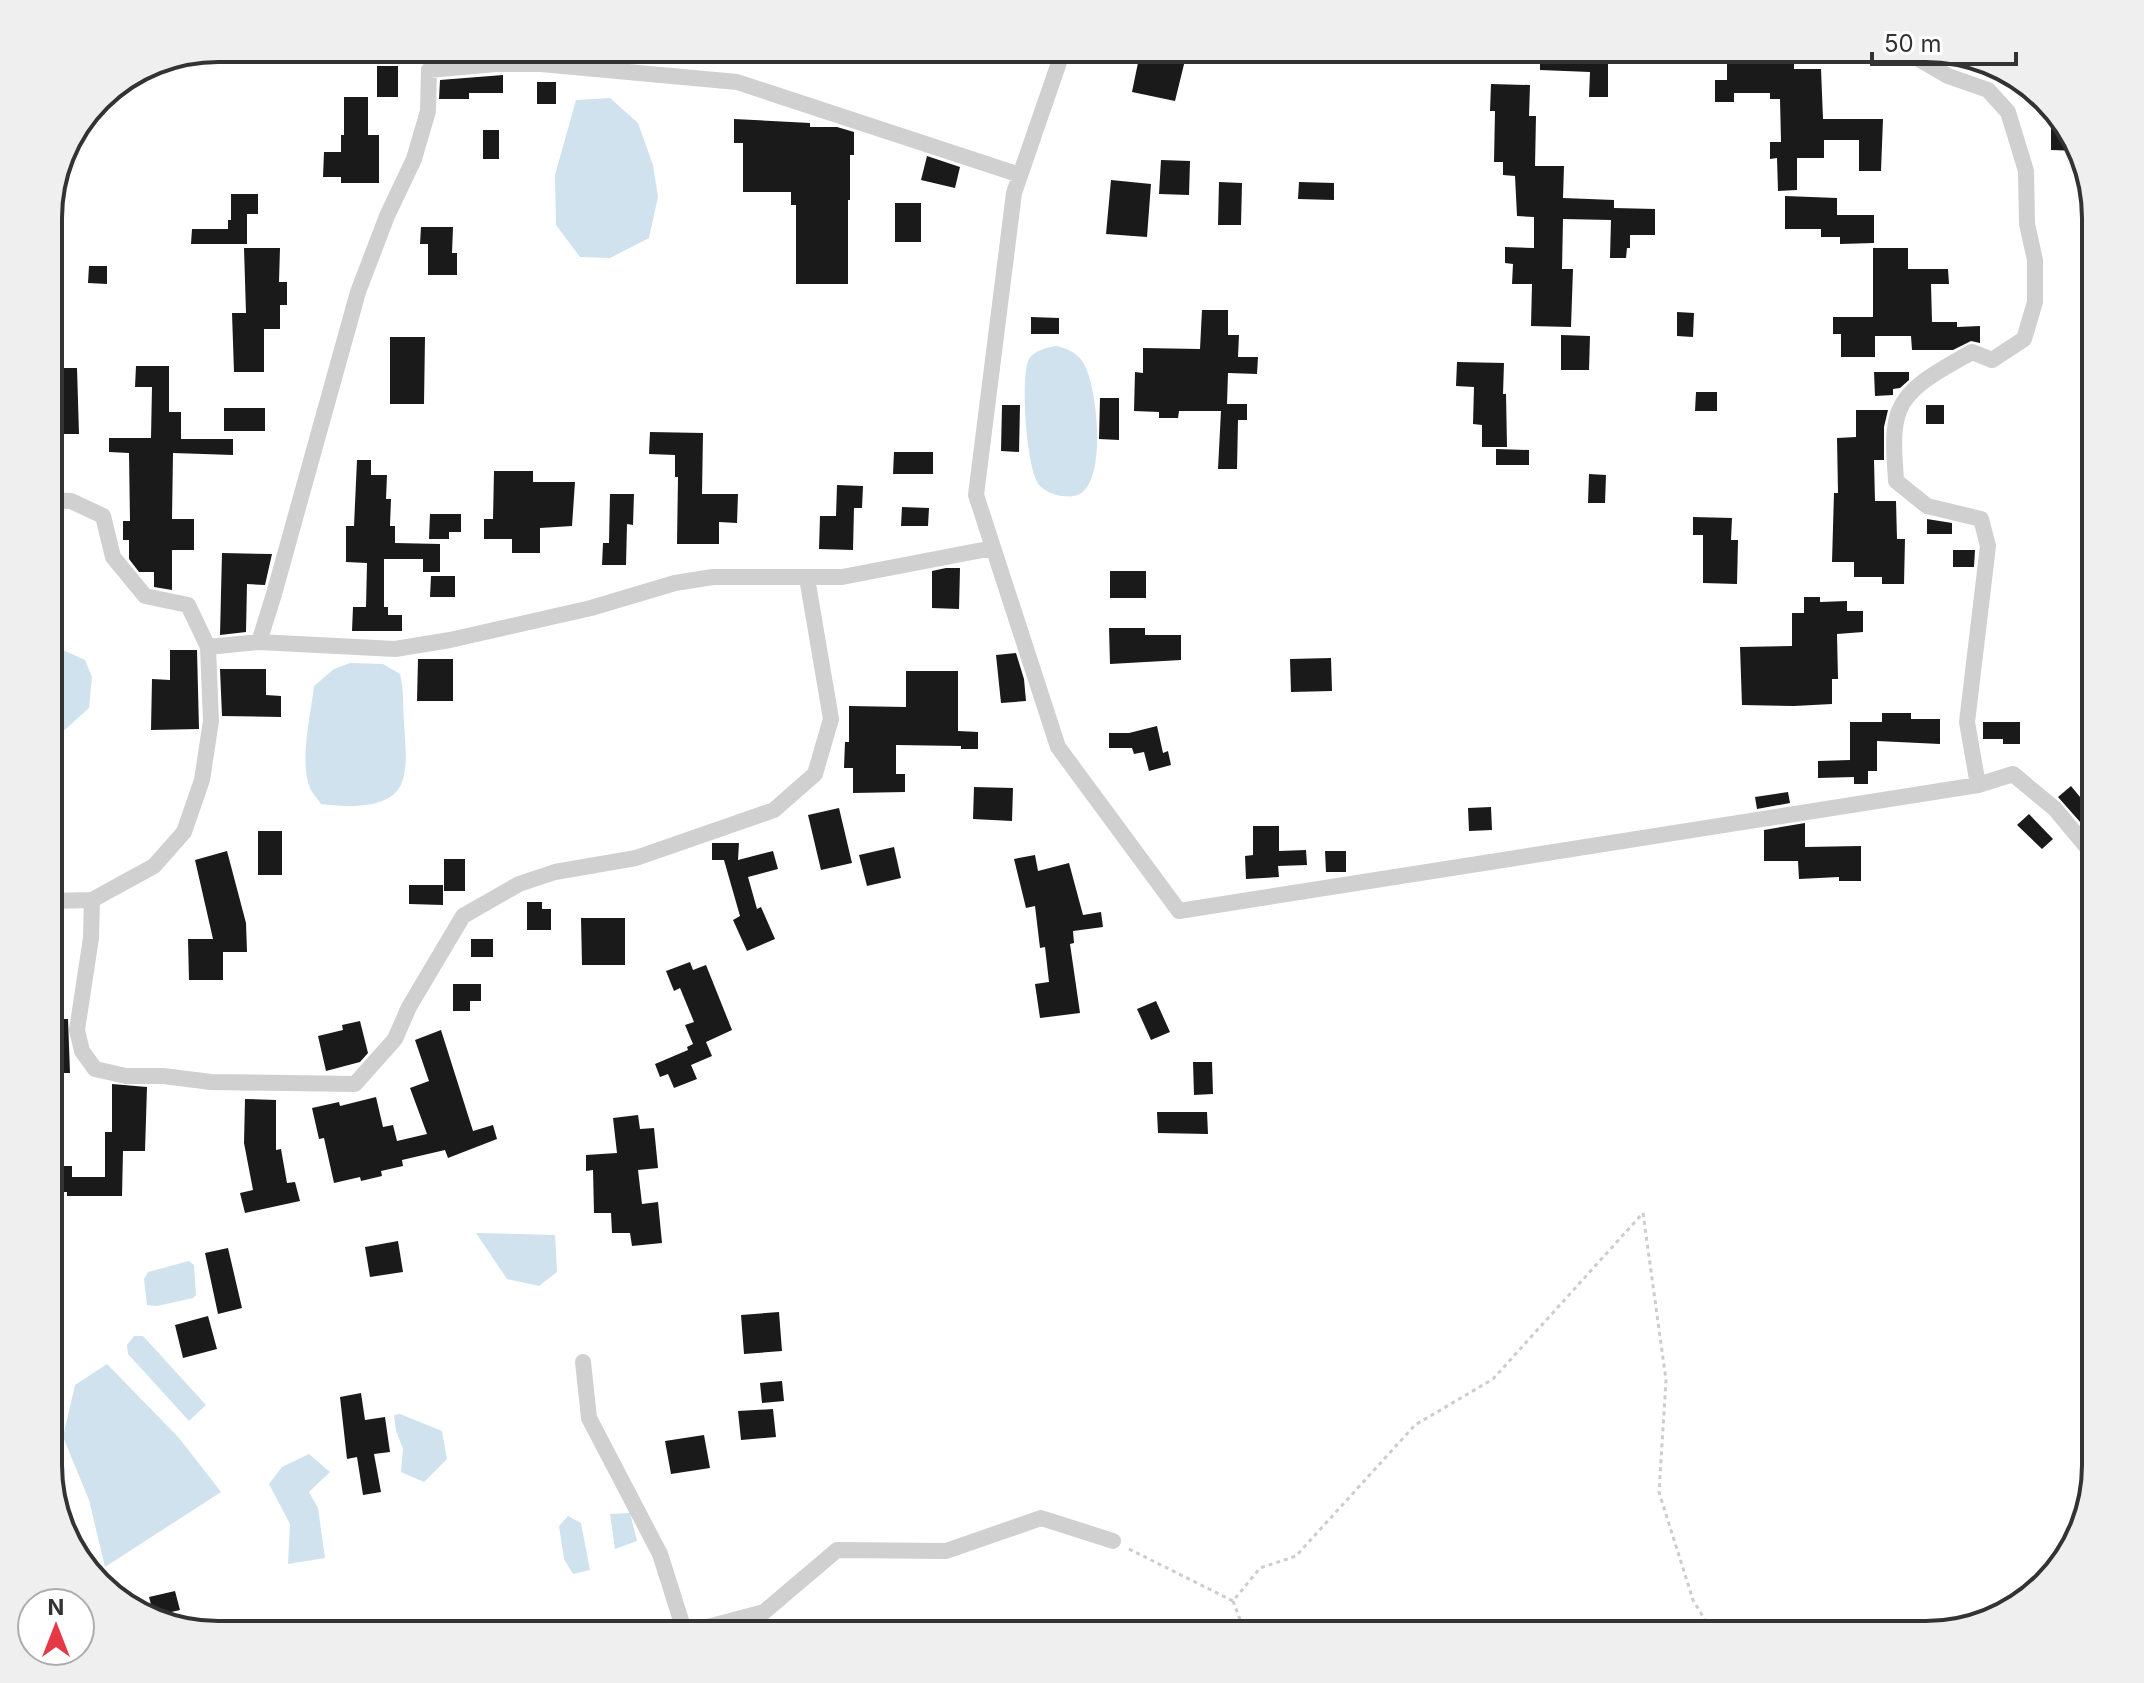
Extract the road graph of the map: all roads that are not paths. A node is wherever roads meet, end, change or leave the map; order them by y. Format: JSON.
{"nodes":[{"id":1,"x":507,"y":62,"type":"edge"},
{"id":2,"x":586,"y":62,"type":"edge"},
{"id":3,"x":1059,"y":62,"type":"edge"},
{"id":4,"x":1924,"y":62,"type":"edge"},
{"id":5,"x":1020,"y":175,"type":"junction"},
{"id":6,"x":62,"y":501,"type":"edge"},
{"id":7,"x":993,"y":548,"type":"junction"},
{"id":8,"x":807,"y":578,"type":"junction"},
{"id":9,"x":259,"y":642,"type":"junction"},
{"id":10,"x":208,"y":647,"type":"junction"},
{"id":11,"x":1978,"y":785,"type":"junction"},
{"id":12,"x":2082,"y":841,"type":"edge"},
{"id":13,"x":92,"y":900,"type":"junction"},
{"id":14,"x":62,"y":901,"type":"edge"},
{"id":15,"x":583,"y":1362,"type":"dead end"},
{"id":16,"x":1113,"y":1541,"type":"road end"},
{"id":17,"x":681,"y":1621,"type":"edge"},
{"id":18,"x":730,"y":1621,"type":"edge"}],
"edges":[{"from":1,"to":9,"type":"street"},
{"from":2,"to":5,"type":"street"},
{"from":3,"to":5,"type":"street"},
{"from":4,"to":11,"type":"street"},
{"from":5,"to":7,"type":"street"},
{"from":6,"to":10,"type":"street"},
{"from":7,"to":8,"type":"street"},
{"from":7,"to":11,"type":"street"},
{"from":8,"to":9,"type":"street"},
{"from":8,"to":13,"type":"street"},
{"from":9,"to":10,"type":"street"},
{"from":10,"to":13,"type":"street"},
{"from":11,"to":12,"type":"street"},
{"from":13,"to":14,"type":"street"},
{"from":15,"to":17,"type":"street"},
{"from":16,"to":18,"type":"street"}]}
